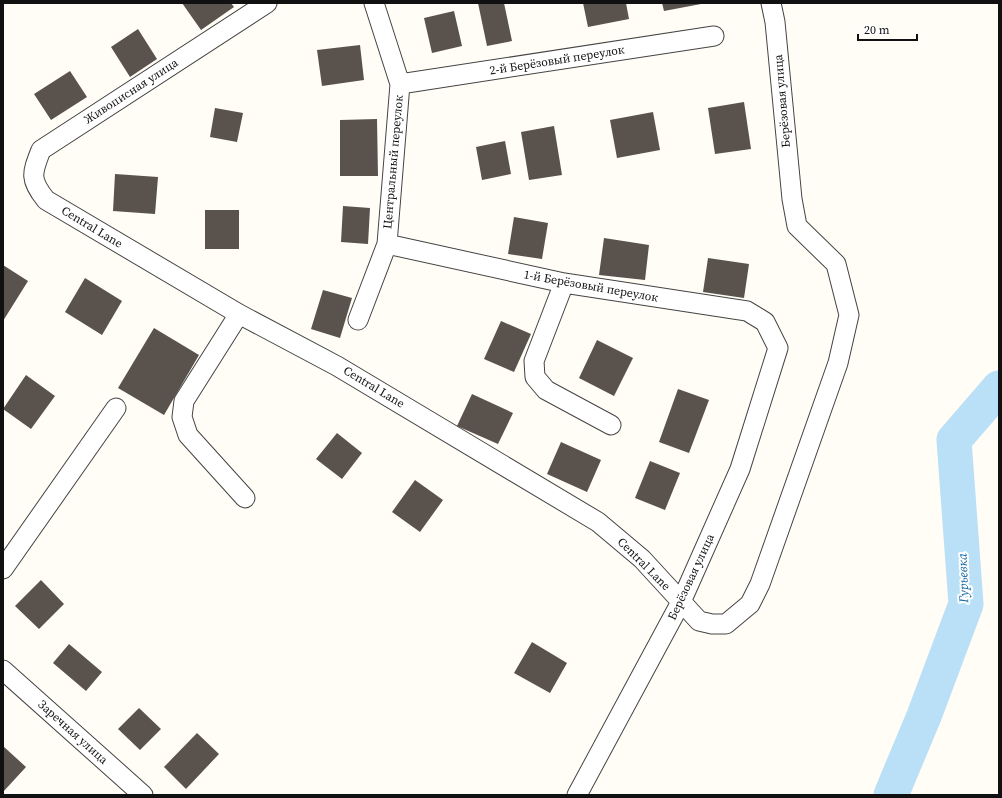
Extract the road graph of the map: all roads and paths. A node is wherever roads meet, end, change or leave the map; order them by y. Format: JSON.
{"nodes":[{"id":1,"x":267,"y":3,"type":"edge"},
{"id":2,"x":374,"y":3,"type":"edge"},
{"id":3,"x":771,"y":3,"type":"edge"},
{"id":4,"x":714,"y":36,"type":"dead end"},
{"id":5,"x":400,"y":84,"type":"junction"},
{"id":6,"x":46,"y":200,"type":"joint"},
{"id":7,"x":387,"y":244,"type":"junction"},
{"id":8,"x":564,"y":284,"type":"junction"},
{"id":9,"x":239,"y":314,"type":"junction"},
{"id":10,"x":358,"y":320,"type":"dead end"},
{"id":11,"x":778,"y":348,"type":"joint"},
{"id":12,"x":116,"y":408,"type":"dead end"},
{"id":13,"x":611,"y":425,"type":"dead end"},
{"id":14,"x":245,"y":498,"type":"dead end"},
{"id":15,"x":3,"y":569,"type":"edge"},
{"id":16,"x":681,"y":602,"type":"junction"},
{"id":17,"x":3,"y":670,"type":"edge"},
{"id":18,"x":143,"y":795,"type":"edge"},
{"id":19,"x":577,"y":795,"type":"edge"}],
"edges":[{"from":1,"to":6,"type":"street","name":"Живописная улица"},
{"from":2,"to":5,"type":"street","name":"Центральный переулок"},
{"from":3,"to":16,"type":"street","name":"Берёзовая улица"},
{"from":4,"to":5,"type":"street","name":"2-й Берёзовый переулок"},
{"from":5,"to":7,"type":"street","name":"Центральный переулок"},
{"from":6,"to":9,"type":"street","name":"Central Lane"},
{"from":7,"to":8,"type":"street","name":"1-й Берёзовый переулок"},
{"from":7,"to":10,"type":"street","name":"Центральный переулок"},
{"from":8,"to":11,"type":"street","name":"1-й Берёзовый переулок"},
{"from":8,"to":13,"type":"street"},
{"from":9,"to":14,"type":"street"},
{"from":9,"to":16,"type":"street","name":"Central Lane"},
{"from":11,"to":16,"type":"street","name":"Берёзовая улица"},
{"from":12,"to":15,"type":"street"},
{"from":16,"to":19,"type":"street","name":"Берёзовая улица"},
{"from":17,"to":18,"type":"street","name":"Заречная улица"}]}
